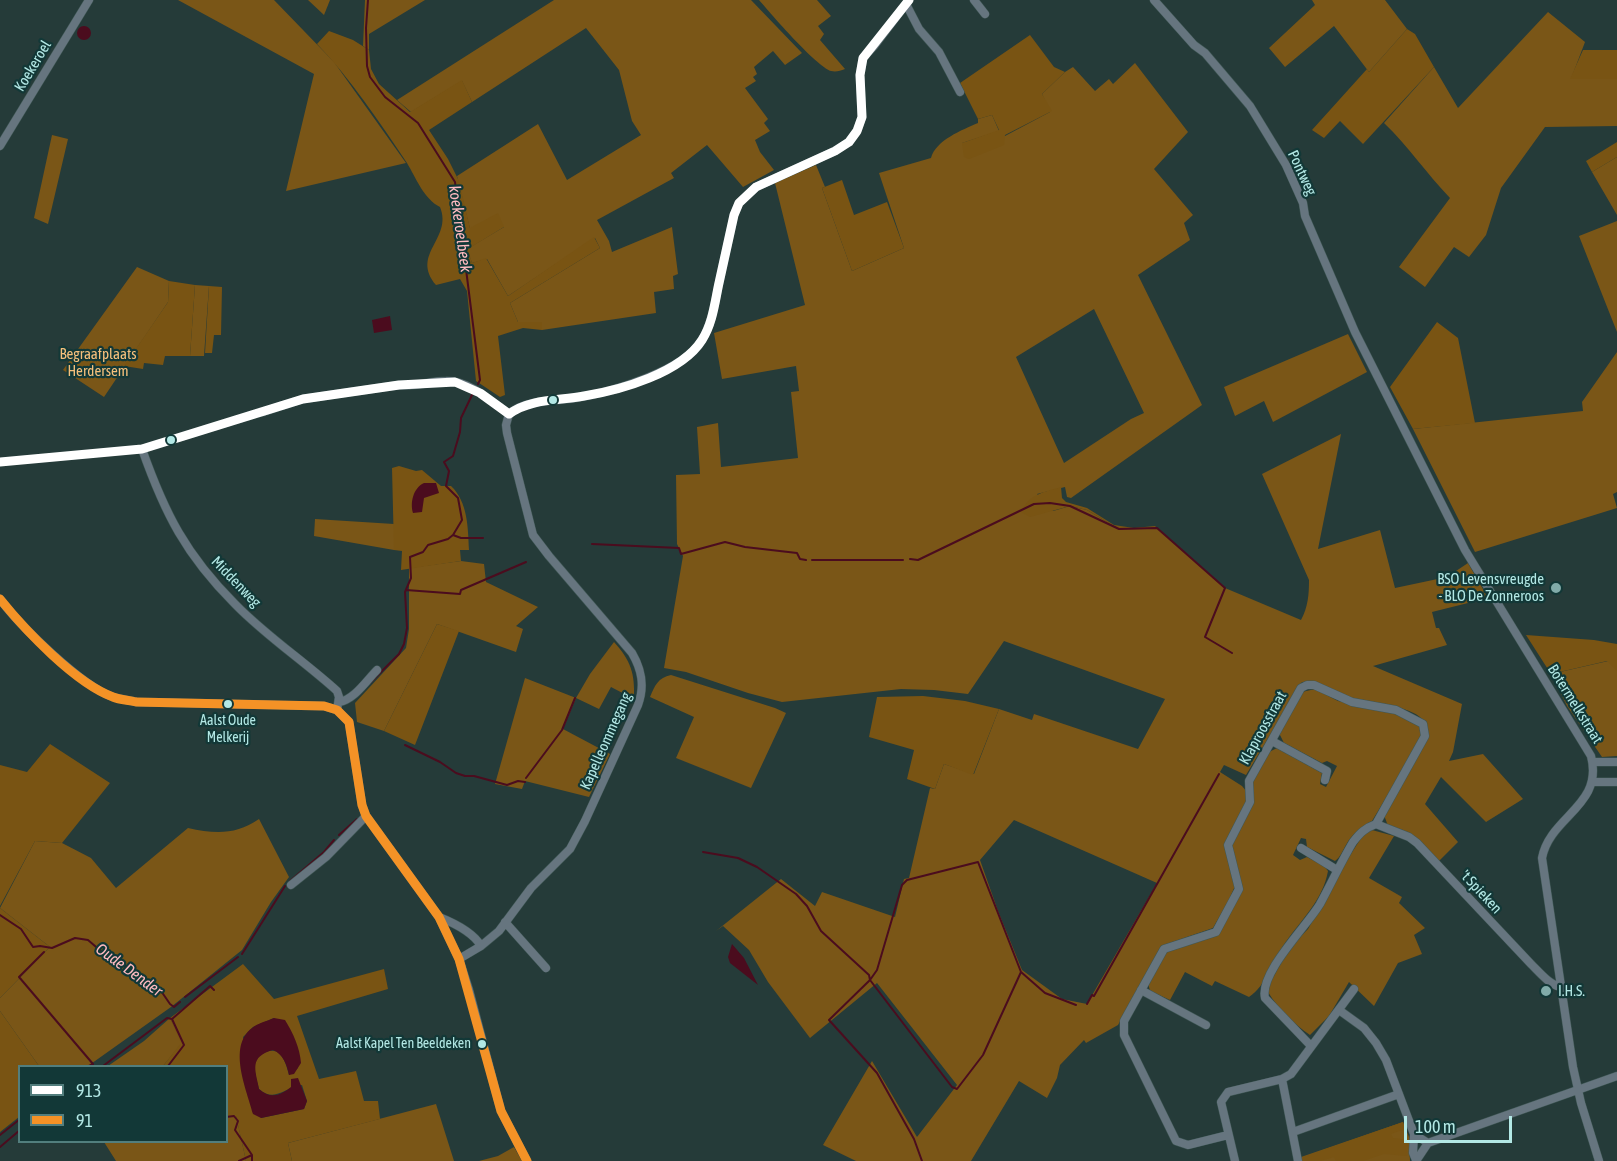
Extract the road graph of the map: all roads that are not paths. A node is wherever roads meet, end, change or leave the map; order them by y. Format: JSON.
{"nodes":[{"id":1,"x":89,"y":0,"type":"edge"},
{"id":2,"x":974,"y":0,"type":"edge"},
{"id":3,"x":1154,"y":0,"type":"edge"},
{"id":4,"x":908,"y":2,"type":"edge"},
{"id":5,"x":985,"y":14,"type":"dead end"},
{"id":6,"x":960,"y":92,"type":"dead end"},
{"id":7,"x":0,"y":146,"type":"edge"},
{"id":8,"x":1381,"y":386,"type":"joint"},
{"id":9,"x":263,"y":412,"type":"tunnel mouth"},
{"id":10,"x":509,"y":414,"type":"junction"},
{"id":11,"x":142,"y":448,"type":"dead end"},
{"id":12,"x":0,"y":599,"type":"edge"},
{"id":13,"x":377,"y":670,"type":"dead end"},
{"id":14,"x":338,"y":706,"type":"junction"},
{"id":15,"x":1272,"y":741,"type":"junction"},
{"id":16,"x":1593,"y":762,"type":"junction"},
{"id":17,"x":1617,"y":762,"type":"edge"},
{"id":18,"x":1325,"y":780,"type":"dead end"},
{"id":19,"x":1592,"y":782,"type":"junction"},
{"id":20,"x":1617,"y":782,"type":"edge"},
{"id":21,"x":366,"y":816,"type":"junction"},
{"id":22,"x":1376,"y":824,"type":"junction"},
{"id":23,"x":1301,"y":848,"type":"dead end"},
{"id":24,"x":1337,"y":870,"type":"junction"},
{"id":25,"x":291,"y":885,"type":"dead end"},
{"id":26,"x":439,"y":917,"type":"junction"},
{"id":27,"x":505,"y":922,"type":"junction"},
{"id":28,"x":481,"y":946,"type":"junction"},
{"id":29,"x":459,"y":959,"type":"junction"},
{"id":30,"x":546,"y":968,"type":"dead end"},
{"id":31,"x":1560,"y":987,"type":"junction"},
{"id":32,"x":1354,"y":989,"type":"dead end"},
{"id":33,"x":1142,"y":990,"type":"junction"},
{"id":34,"x":1339,"y":1010,"type":"junction"},
{"id":35,"x":1206,"y":1025,"type":"dead end"},
{"id":36,"x":1311,"y":1046,"type":"junction"},
{"id":37,"x":1617,"y":1076,"type":"edge"},
{"id":38,"x":1282,"y":1079,"type":"junction"},
{"id":39,"x":1578,"y":1089,"type":"junction"},
{"id":40,"x":1399,"y":1094,"type":"junction"},
{"id":41,"x":1293,"y":1132,"type":"junction"},
{"id":42,"x":1414,"y":1134,"type":"junction"},
{"id":43,"x":1228,"y":1135,"type":"junction"},
{"id":44,"x":1428,"y":1143,"type":"junction"},
{"id":45,"x":1416,"y":1160,"type":"edge"},
{"id":46,"x":527,"y":1161,"type":"edge"},
{"id":47,"x":1235,"y":1161,"type":"edge"},
{"id":48,"x":1298,"y":1161,"type":"edge"},
{"id":49,"x":1599,"y":1161,"type":"edge"}],
"edges":[{"from":1,"to":7,"type":"street","name":"Koekeroel"},
{"from":2,"to":5,"type":"street"},
{"from":3,"to":8,"type":"street","name":"Pontweg"},
{"from":4,"to":6,"type":"street"},
{"from":4,"to":10,"type":"street"},
{"from":8,"to":16,"type":"street","name":"Botermelkstraat"},
{"from":9,"to":10,"type":"street"},
{"from":10,"to":27,"type":"street","name":"Kapelleommegang"},
{"from":11,"to":14,"type":"street","name":"Middenweg"},
{"from":12,"to":14,"type":"street"},
{"from":13,"to":14,"type":"street"},
{"from":14,"to":21,"type":"street","name":"Middenweg"},
{"from":15,"to":18,"type":"street"},
{"from":15,"to":22,"type":"street","name":"Klaproosstraat"},
{"from":15,"to":33,"type":"street","name":"Klaproosstraat"},
{"from":16,"to":17,"type":"street"},
{"from":16,"to":19,"type":"street","name":"Botermelkstraat"},
{"from":19,"to":20,"type":"street"},
{"from":19,"to":31,"type":"street","name":"Botermelkstraat"},
{"from":21,"to":25,"type":"street"},
{"from":21,"to":26,"type":"street"},
{"from":22,"to":24,"type":"street","name":"Klaproosstraat"},
{"from":22,"to":31,"type":"street","name":"'t Spieken"},
{"from":23,"to":24,"type":"street"},
{"from":24,"to":36,"type":"street","name":"Klaproosstraat"},
{"from":26,"to":28,"type":"street"},
{"from":26,"to":29,"type":"street"},
{"from":27,"to":28,"type":"street","name":"Kapelleommegang"},
{"from":27,"to":30,"type":"street"},
{"from":28,"to":29,"type":"street","name":"Kapelleommegang"},
{"from":29,"to":46,"type":"street"},
{"from":31,"to":39,"type":"street","name":"Botermelkstraat"},
{"from":32,"to":34,"type":"street"},
{"from":33,"to":35,"type":"street"},
{"from":33,"to":43,"type":"street","name":"Klaproosstraat"},
{"from":34,"to":36,"type":"street"},
{"from":34,"to":40,"type":"street"},
{"from":36,"to":38,"type":"street"},
{"from":37,"to":39,"type":"street"},
{"from":38,"to":41,"type":"street"},
{"from":38,"to":43,"type":"street"},
{"from":39,"to":44,"type":"street"},
{"from":39,"to":49,"type":"street","name":"Botermelkstraat"},
{"from":40,"to":41,"type":"street"},
{"from":40,"to":42,"type":"street"},
{"from":41,"to":48,"type":"street"},
{"from":42,"to":44,"type":"street"},
{"from":42,"to":45,"type":"street"},
{"from":43,"to":47,"type":"street"},
{"from":44,"to":45,"type":"street"}]}
